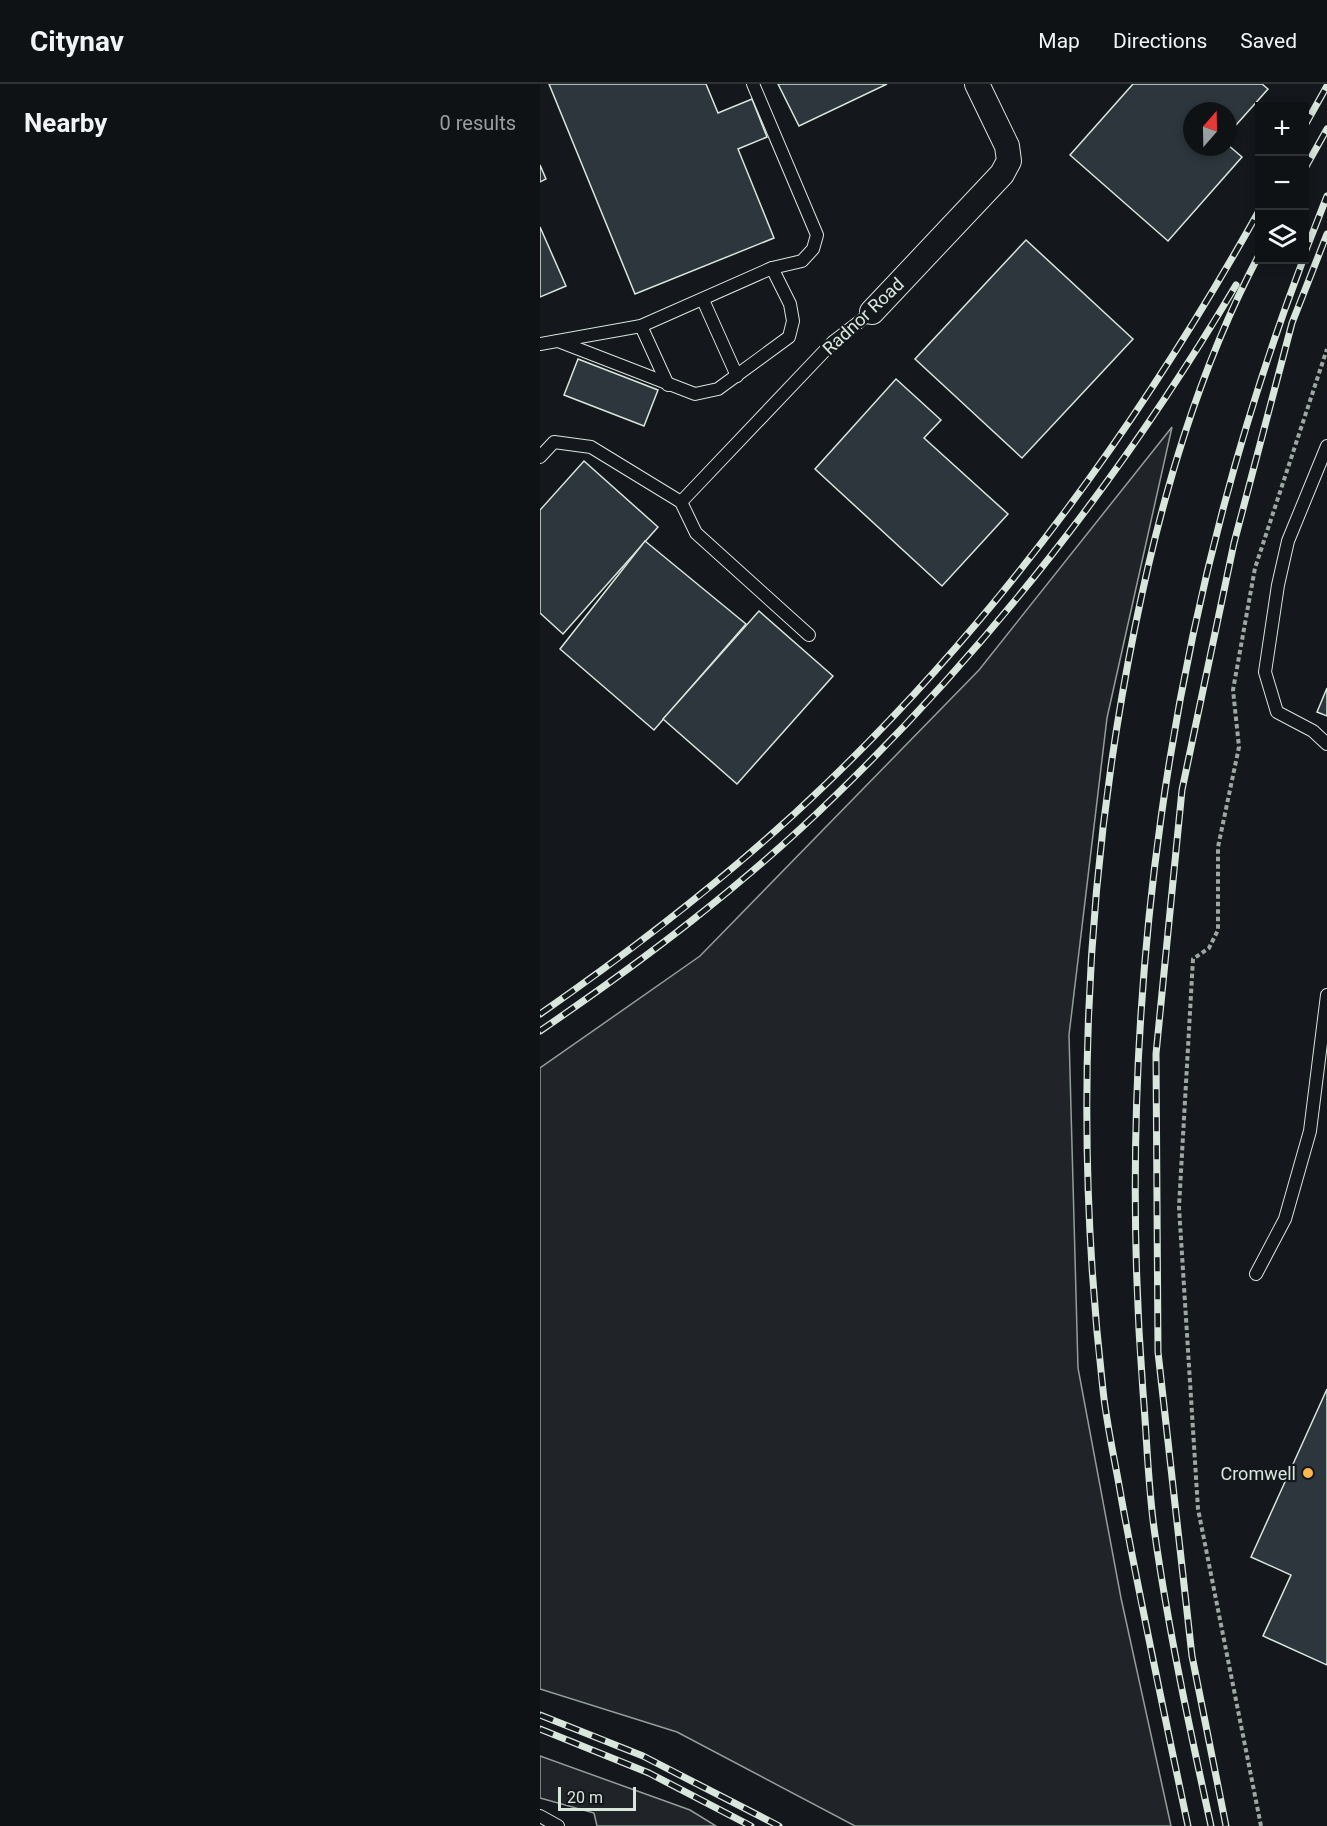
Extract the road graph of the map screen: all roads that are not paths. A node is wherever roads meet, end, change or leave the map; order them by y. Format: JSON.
{"nodes":[{"id":1,"x":753,"y":84,"type":"edge"},
{"id":2,"x":977,"y":84,"type":"edge"},
{"id":3,"x":772,"y":268,"type":"junction"},
{"id":4,"x":703,"y":300,"type":"junction"},
{"id":5,"x":872,"y":312,"type":"joint"},
{"id":6,"x":641,"y":326,"type":"junction"},
{"id":7,"x":557,"y":340,"type":"junction"},
{"id":8,"x":540,"y":344,"type":"edge"},
{"id":9,"x":737,"y":376,"type":"junction"},
{"id":10,"x":668,"y":385,"type":"junction"},
{"id":11,"x":1327,"y":446,"type":"edge"},
{"id":12,"x":540,"y":457,"type":"edge"},
{"id":13,"x":681,"y":502,"type":"junction"},
{"id":14,"x":809,"y":635,"type":"dead end"},
{"id":15,"x":1327,"y":744,"type":"edge"},
{"id":16,"x":1327,"y":995,"type":"edge"},
{"id":17,"x":1256,"y":1274,"type":"dead end"},
{"id":18,"x":540,"y":1816,"type":"edge"},
{"id":19,"x":558,"y":1826,"type":"edge"}],
"edges":[{"from":1,"to":3,"type":"lane"},
{"from":2,"to":5,"type":"street","name":"Radnor Road"},
{"from":3,"to":4,"type":"lane"},
{"from":3,"to":9,"type":"lane"},
{"from":4,"to":6,"type":"lane"},
{"from":4,"to":9,"type":"lane"},
{"from":5,"to":13,"type":"lane","name":"Radnor Road"},
{"from":6,"to":7,"type":"lane"},
{"from":6,"to":10,"type":"lane"},
{"from":7,"to":8,"type":"lane"},
{"from":7,"to":10,"type":"lane"},
{"from":9,"to":10,"type":"lane"},
{"from":11,"to":15,"type":"lane"},
{"from":12,"to":13,"type":"lane"},
{"from":13,"to":14,"type":"lane"},
{"from":16,"to":17,"type":"lane"},
{"from":18,"to":19,"type":"lane"}]}
